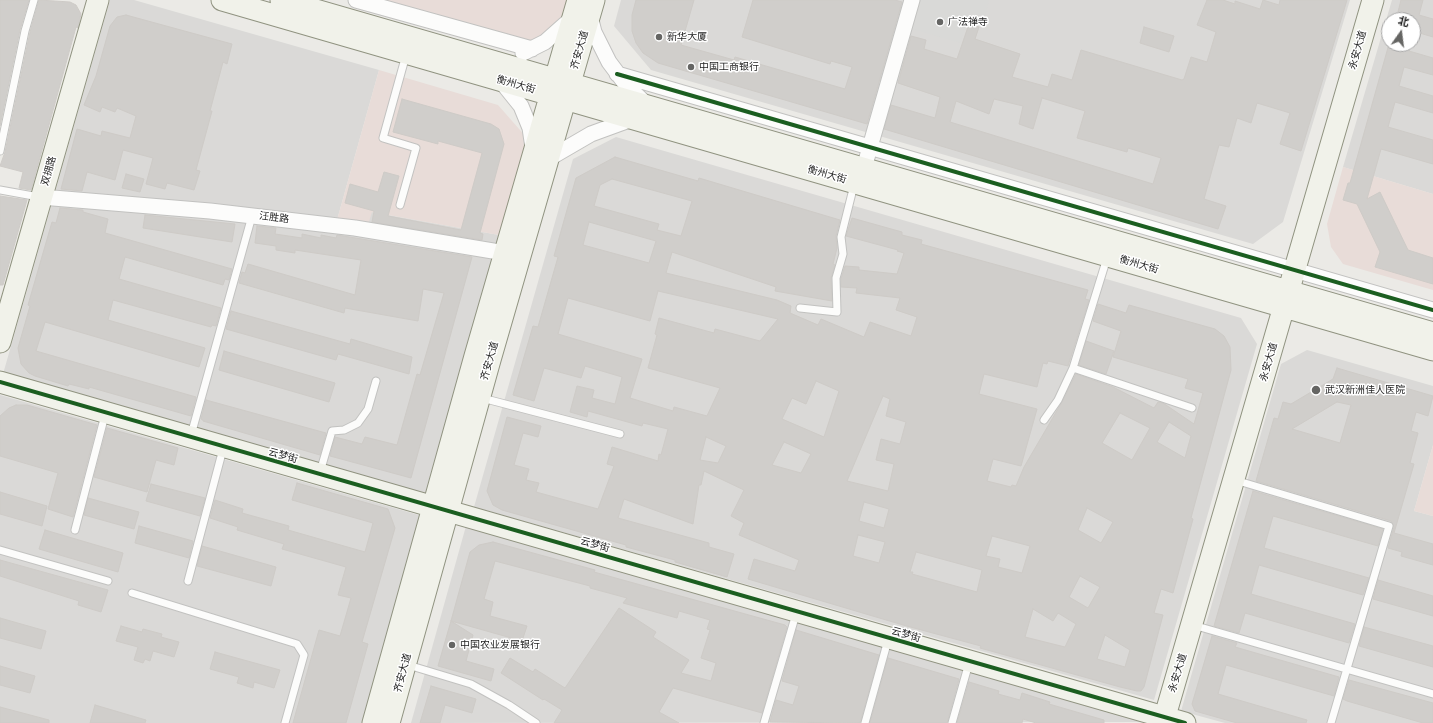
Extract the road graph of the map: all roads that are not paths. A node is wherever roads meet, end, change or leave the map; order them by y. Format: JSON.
{"nodes":[{"id":1,"x":34,"y":0,"type":"edge"},
{"id":2,"x":98,"y":0,"type":"edge"},
{"id":3,"x":222,"y":0,"type":"edge"},
{"id":4,"x":281,"y":0,"type":"edge"},
{"id":5,"x":356,"y":0,"type":"edge"},
{"id":6,"x":912,"y":0,"type":"edge"},
{"id":7,"x":1373,"y":0,"type":"edge"},
{"id":8,"x":584,"y":8,"type":"edge"},
{"id":9,"x":532,"y":49,"type":"junction"},
{"id":10,"x":407,"y":53,"type":"junction"},
{"id":11,"x":491,"y":61,"type":"junction"},
{"id":12,"x":617,"y":74,"type":"junction"},
{"id":13,"x":500,"y":80,"type":"junction"},
{"id":14,"x":560,"y":89,"type":"junction"},
{"id":15,"x":649,"y":106,"type":"junction"},
{"id":16,"x":632,"y":118,"type":"junction"},
{"id":17,"x":870,"y":147,"type":"junction"},
{"id":18,"x":0,"y":151,"type":"edge"},
{"id":19,"x":541,"y":156,"type":"junction"},
{"id":20,"x":859,"y":176,"type":"junction"},
{"id":21,"x":0,"y":190,"type":"edge"},
{"id":22,"x":42,"y":197,"type":"junction"},
{"id":23,"x":400,"y":205,"type":"dead end"},
{"id":24,"x":252,"y":216,"type":"junction"},
{"id":25,"x":505,"y":253,"type":"junction"},
{"id":26,"x":1108,"y":256,"type":"junction"},
{"id":27,"x":1295,"y":270,"type":"junction"},
{"id":28,"x":1287,"y":299,"type":"junction"},
{"id":29,"x":800,"y":308,"type":"dead end"},
{"id":30,"x":1433,"y":310,"type":"edge"},
{"id":31,"x":1433,"y":333,"type":"edge"},
{"id":32,"x":0,"y":342,"type":"edge"},
{"id":33,"x":1433,"y":350,"type":"edge"},
{"id":34,"x":1073,"y":368,"type":"junction"},
{"id":35,"x":0,"y":382,"type":"edge"},
{"id":36,"x":376,"y":382,"type":"dead end"},
{"id":37,"x":480,"y":397,"type":"junction"},
{"id":38,"x":1192,"y":408,"type":"dead end"},
{"id":39,"x":106,"y":413,"type":"junction"},
{"id":40,"x":1044,"y":420,"type":"dead end"},
{"id":41,"x":620,"y":434,"type":"dead end"},
{"id":42,"x":190,"y":437,"type":"junction"},
{"id":43,"x":224,"y":447,"type":"junction"},
{"id":44,"x":320,"y":474,"type":"junction"},
{"id":45,"x":1234,"y":480,"type":"junction"},
{"id":46,"x":441,"y":509,"type":"junction"},
{"id":47,"x":75,"y":530,"type":"dead end"},
{"id":48,"x":0,"y":550,"type":"edge"},
{"id":49,"x":108,"y":581,"type":"dead end"},
{"id":50,"x":188,"y":581,"type":"dead end"},
{"id":51,"x":132,"y":593,"type":"dead end"},
{"id":52,"x":796,"y":611,"type":"junction"},
{"id":53,"x":1192,"y":625,"type":"junction"},
{"id":54,"x":888,"y":638,"type":"junction"},
{"id":55,"x":970,"y":661,"type":"junction"},
{"id":56,"x":406,"y":664,"type":"junction"},
{"id":57,"x":1347,"y":670,"type":"junction"},
{"id":58,"x":1433,"y":694,"type":"edge"},
{"id":59,"x":1164,"y":720,"type":"edge"},
{"id":60,"x":285,"y":723,"type":"edge"},
{"id":61,"x":373,"y":723,"type":"edge"},
{"id":62,"x":389,"y":723,"type":"edge"},
{"id":63,"x":536,"y":723,"type":"edge"},
{"id":64,"x":764,"y":723,"type":"edge"},
{"id":65,"x":865,"y":723,"type":"edge"},
{"id":66,"x":952,"y":723,"type":"edge"},
{"id":67,"x":1185,"y":723,"type":"edge"},
{"id":68,"x":1331,"y":723,"type":"edge"}],
"edges":[{"from":1,"to":18,"type":"lane"},
{"from":2,"to":22,"type":"main road","name":"双拥路"},
{"from":3,"to":10,"type":"main road","name":"衡州大街"},
{"from":4,"to":11,"type":"main road","name":"衡州大街"},
{"from":5,"to":9,"type":"street"},
{"from":6,"to":17,"type":"street"},
{"from":7,"to":27,"type":"main road","name":"永安大道"},
{"from":8,"to":9,"type":"street"},
{"from":8,"to":12,"type":"street"},
{"from":8,"to":14,"type":"main road","name":"齐安大道"},
{"from":9,"to":11,"type":"street"},
{"from":10,"to":13,"type":"main road","name":"衡州大街"},
{"from":10,"to":23,"type":"lane"},
{"from":11,"to":14,"type":"main road","name":"衡州大街"},
{"from":12,"to":15,"type":"street"},
{"from":12,"to":17,"type":"street"},
{"from":13,"to":14,"type":"main road","name":"衡州大街"},
{"from":13,"to":19,"type":"street"},
{"from":14,"to":15,"type":"main road","name":"衡州大街"},
{"from":14,"to":16,"type":"main road","name":"衡州大街"},
{"from":14,"to":19,"type":"main road","name":"齐安大道"},
{"from":15,"to":20,"type":"main road","name":"衡州大街"},
{"from":16,"to":19,"type":"street"},
{"from":16,"to":20,"type":"main road","name":"衡州大街"},
{"from":17,"to":20,"type":"street"},
{"from":17,"to":27,"type":"street"},
{"from":19,"to":25,"type":"main road","name":"齐安大道"},
{"from":19,"to":37,"type":"main road","name":"齐安大道"},
{"from":20,"to":26,"type":"main road","name":"衡州大街"},
{"from":20,"to":28,"type":"main road","name":"衡州大街"},
{"from":20,"to":29,"type":"lane"},
{"from":21,"to":22,"type":"lane"},
{"from":22,"to":24,"type":"street","name":"汪胜路"},
{"from":22,"to":32,"type":"main road","name":"双拥路"},
{"from":24,"to":25,"type":"street","name":"汪胜路"},
{"from":24,"to":42,"type":"lane"},
{"from":25,"to":46,"type":"main road","name":"齐安大道"},
{"from":26,"to":28,"type":"main road","name":"衡州大街"},
{"from":26,"to":34,"type":"lane"},
{"from":27,"to":28,"type":"main road","name":"永安大道"},
{"from":27,"to":30,"type":"street"},
{"from":28,"to":31,"type":"main road","name":"衡州大街"},
{"from":28,"to":33,"type":"main road","name":"衡州大街"},
{"from":28,"to":45,"type":"main road","name":"永安大道"},
{"from":34,"to":38,"type":"lane"},
{"from":34,"to":40,"type":"lane"},
{"from":35,"to":39,"type":"main road","name":"云梦街"},
{"from":36,"to":44,"type":"lane"},
{"from":37,"to":41,"type":"lane"},
{"from":37,"to":46,"type":"main road","name":"齐安大道"},
{"from":39,"to":42,"type":"main road","name":"云梦街"},
{"from":39,"to":47,"type":"lane"},
{"from":42,"to":43,"type":"main road","name":"云梦街"},
{"from":43,"to":44,"type":"main road","name":"云梦街"},
{"from":43,"to":50,"type":"lane"},
{"from":44,"to":46,"type":"main road","name":"云梦街"},
{"from":45,"to":53,"type":"main road","name":"永安大道"},
{"from":45,"to":57,"type":"lane"},
{"from":46,"to":52,"type":"main road","name":"云梦街"},
{"from":46,"to":56,"type":"main road","name":"齐安大道"},
{"from":46,"to":61,"type":"main road","name":"齐安大道"},
{"from":48,"to":49,"type":"lane"},
{"from":51,"to":60,"type":"lane"},
{"from":52,"to":54,"type":"main road","name":"云梦街"},
{"from":52,"to":64,"type":"lane"},
{"from":53,"to":57,"type":"lane"},
{"from":53,"to":59,"type":"main road","name":"永安大道"},
{"from":54,"to":55,"type":"main road","name":"云梦街"},
{"from":54,"to":65,"type":"lane"},
{"from":55,"to":59,"type":"main road","name":"云梦街"},
{"from":55,"to":66,"type":"lane"},
{"from":56,"to":62,"type":"main road","name":"齐安大道"},
{"from":56,"to":63,"type":"lane"},
{"from":57,"to":58,"type":"lane"},
{"from":57,"to":68,"type":"lane"},
{"from":59,"to":67,"type":"main road","name":"云梦街"}]}
